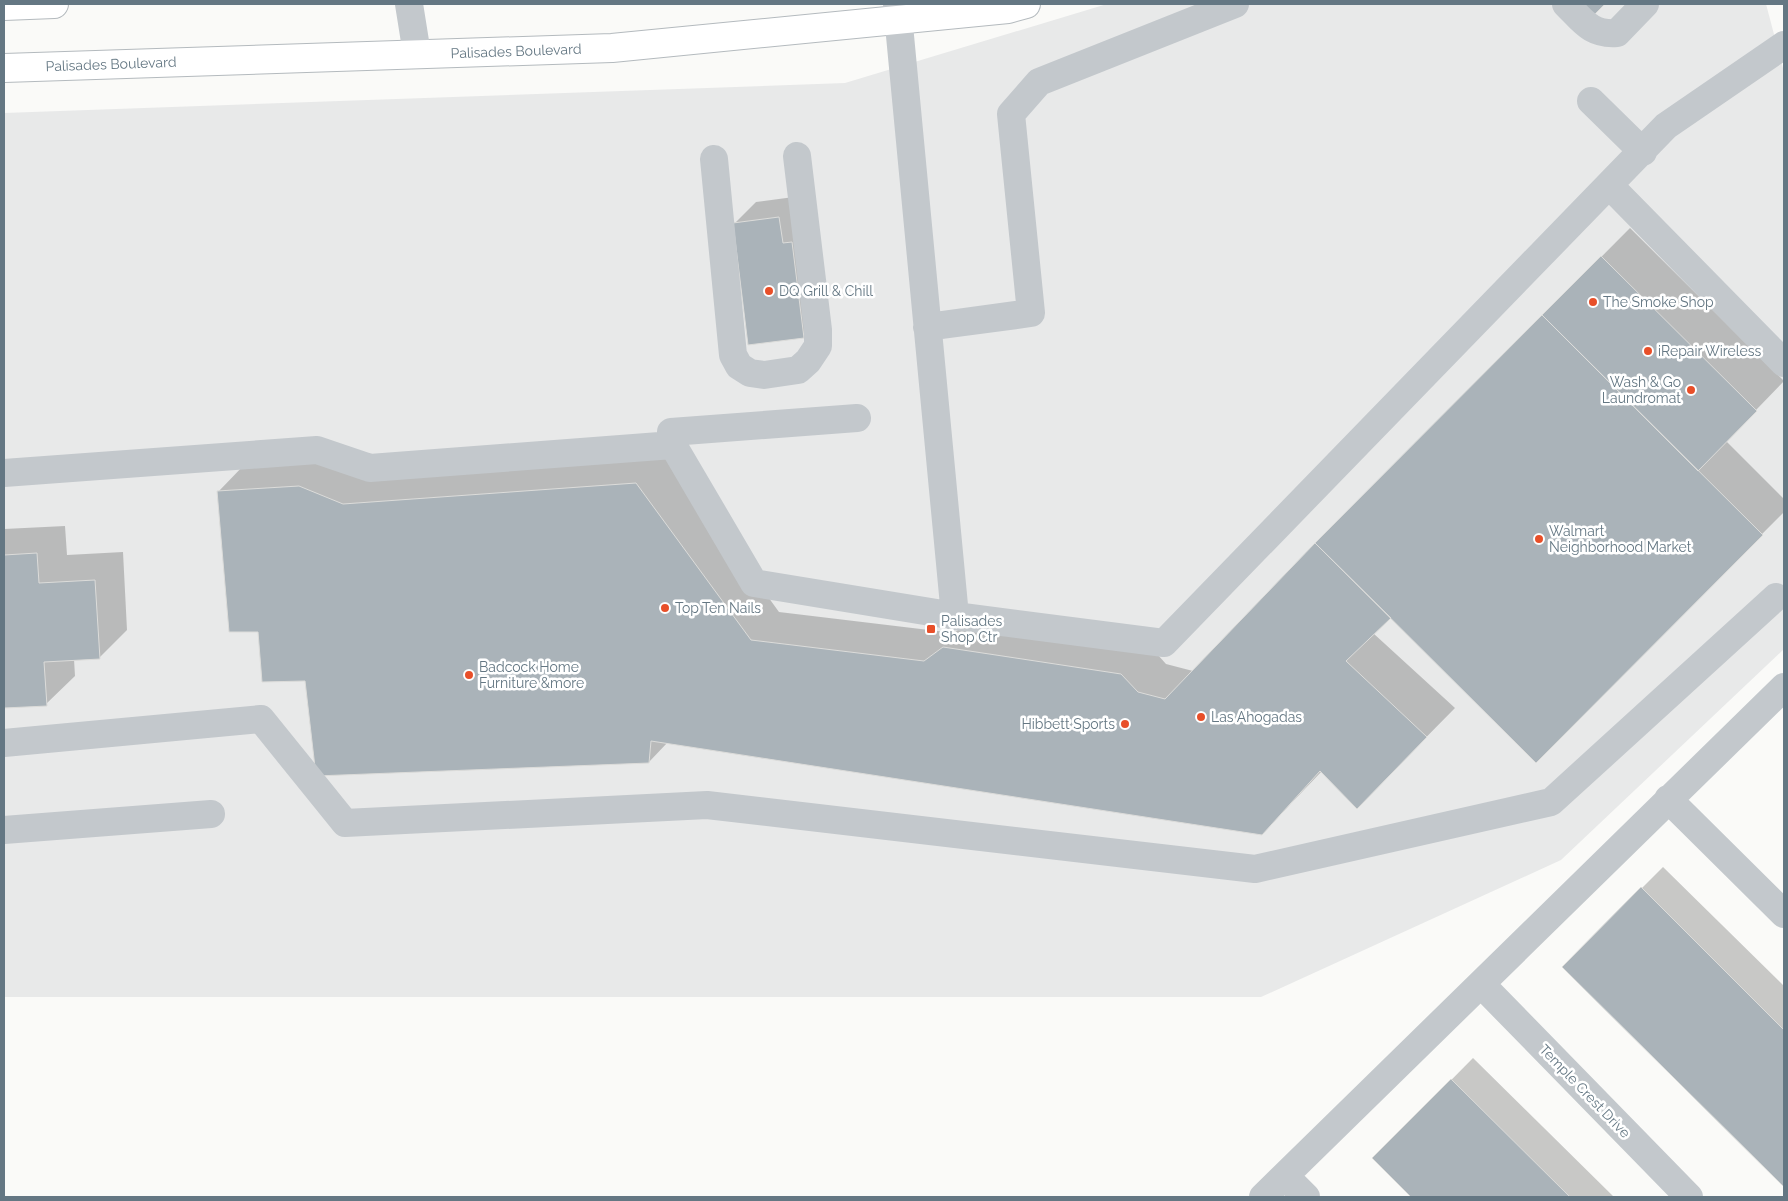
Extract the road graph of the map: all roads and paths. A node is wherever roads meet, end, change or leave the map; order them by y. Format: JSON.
{"nodes":[{"id":1,"x":54,"y":4,"type":"edge"},
{"id":2,"x":408,"y":4,"type":"edge"},
{"id":3,"x":1026,"y":4,"type":"edge"},
{"id":4,"x":1235,"y":4,"type":"edge"},
{"id":5,"x":1566,"y":4,"type":"edge"},
{"id":6,"x":1645,"y":4,"type":"edge"},
{"id":7,"x":12,"y":5,"type":"edge"},
{"id":8,"x":898,"y":12,"type":"edge"},
{"id":9,"x":1784,"y":45,"type":"edge"},
{"id":10,"x":417,"y":54,"type":"junction"},
{"id":11,"x":4,"y":68,"type":"edge"},
{"id":12,"x":1591,"y":101,"type":"dead end"},
{"id":13,"x":1643,"y":152,"type":"junction"},
{"id":14,"x":797,"y":156,"type":"dead end"},
{"id":15,"x":714,"y":160,"type":"dead end"},
{"id":16,"x":1608,"y":185,"type":"junction"},
{"id":17,"x":928,"y":327,"type":"junction"},
{"id":18,"x":1784,"y":363,"type":"edge"},
{"id":19,"x":857,"y":418,"type":"dead end"},
{"id":20,"x":671,"y":432,"type":"dead end"},
{"id":21,"x":4,"y":474,"type":"edge"},
{"id":22,"x":1782,"y":592,"type":"edge"},
{"id":23,"x":955,"y":616,"type":"junction"},
{"id":24,"x":1784,"y":688,"type":"edge"},
{"id":25,"x":4,"y":744,"type":"edge"},
{"id":26,"x":1668,"y":799,"type":"junction"},
{"id":27,"x":210,"y":814,"type":"dead end"},
{"id":28,"x":4,"y":830,"type":"edge"},
{"id":29,"x":1784,"y":914,"type":"edge"},
{"id":30,"x":1481,"y":984,"type":"junction"},
{"id":31,"x":1286,"y":1177,"type":"junction"},
{"id":32,"x":1263,"y":1197,"type":"edge"},
{"id":33,"x":1306,"y":1197,"type":"edge"},
{"id":34,"x":1689,"y":1197,"type":"edge"}],
"edges":[{"from":1,"to":7,"type":"main road"},
{"from":2,"to":10,"type":"street"},
{"from":3,"to":8,"type":"main road","name":"Palisades Boulevard"},
{"from":4,"to":17,"type":"street"},
{"from":5,"to":6,"type":"street"},
{"from":8,"to":10,"type":"main road","name":"Palisades Boulevard"},
{"from":8,"to":17,"type":"street"},
{"from":9,"to":13,"type":"street"},
{"from":10,"to":11,"type":"main road","name":"Palisades Boulevard"},
{"from":12,"to":13,"type":"street"},
{"from":13,"to":16,"type":"street"},
{"from":14,"to":15,"type":"street"},
{"from":16,"to":18,"type":"street"},
{"from":16,"to":23,"type":"street"},
{"from":17,"to":23,"type":"street"},
{"from":19,"to":20,"type":"street"},
{"from":21,"to":23,"type":"street"},
{"from":22,"to":25,"type":"street"},
{"from":24,"to":26,"type":"street"},
{"from":26,"to":29,"type":"street"},
{"from":26,"to":30,"type":"street"},
{"from":27,"to":28,"type":"street"},
{"from":30,"to":31,"type":"street"},
{"from":30,"to":34,"type":"street","name":"Temple Crest Drive"},
{"from":31,"to":32,"type":"street"},
{"from":31,"to":33,"type":"street"}]}
